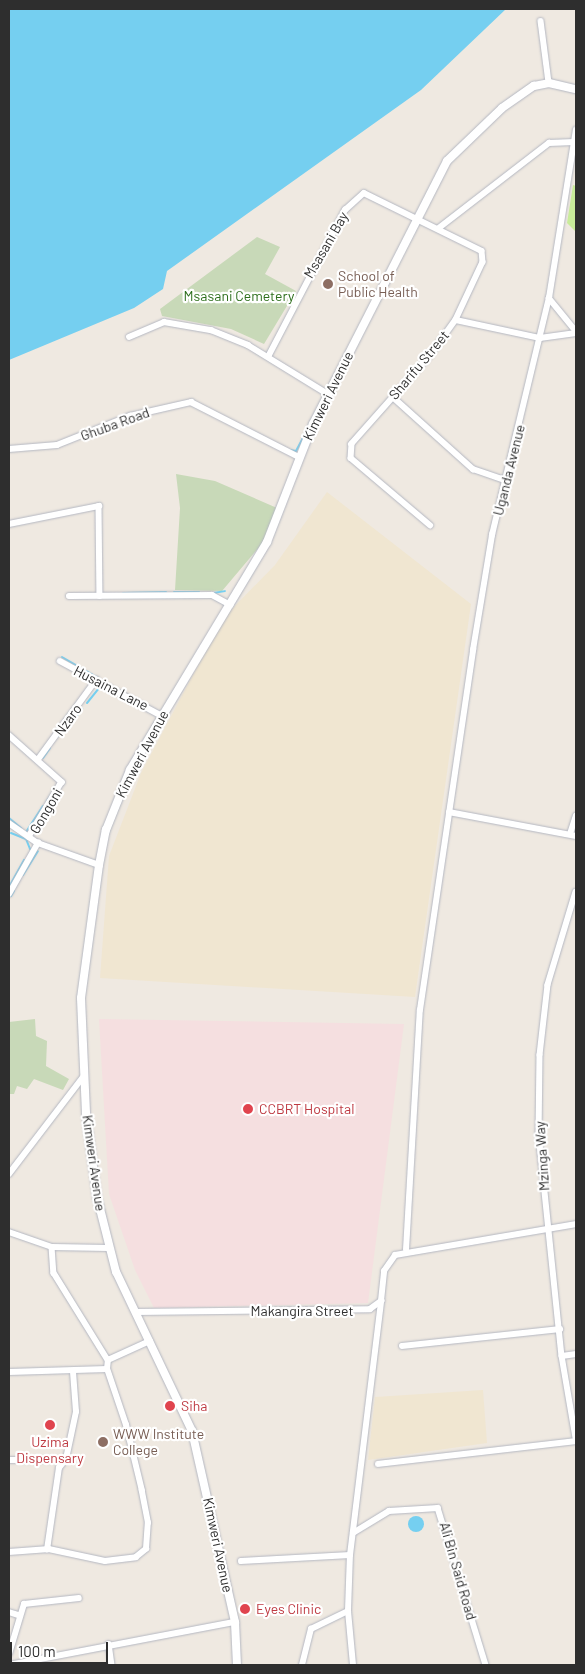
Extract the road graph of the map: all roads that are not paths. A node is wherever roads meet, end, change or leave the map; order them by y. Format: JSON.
{"nodes":[{"id":1,"x":540,"y":21,"type":"dead end"},
{"id":2,"x":549,"y":83,"type":"junction"},
{"id":3,"x":576,"y":89,"type":"edge"},
{"id":4,"x":576,"y":130,"type":"edge"},
{"id":5,"x":574,"y":142,"type":"junction"},
{"id":6,"x":419,"y":218,"type":"junction"},
{"id":7,"x":439,"y":228,"type":"junction"},
{"id":8,"x":549,"y":298,"type":"junction"},
{"id":9,"x":456,"y":320,"type":"junction"},
{"id":10,"x":576,"y":332,"type":"edge"},
{"id":11,"x":129,"y":337,"type":"dead end"},
{"id":12,"x":540,"y":338,"type":"junction"},
{"id":13,"x":268,"y":357,"type":"junction"},
{"id":14,"x":328,"y":394,"type":"junction"},
{"id":15,"x":393,"y":397,"type":"junction"},
{"id":16,"x":9,"y":449,"type":"edge"},
{"id":17,"x":299,"y":456,"type":"junction"},
{"id":18,"x":508,"y":481,"type":"junction"},
{"id":19,"x":9,"y":524,"type":"edge"},
{"id":20,"x":430,"y":525,"type":"dead end"},
{"id":21,"x":68,"y":596,"type":"dead end"},
{"id":22,"x":100,"y":596,"type":"junction"},
{"id":23,"x":231,"y":605,"type":"junction"},
{"id":24,"x":60,"y":661,"type":"dead end"},
{"id":25,"x":96,"y":680,"type":"junction"},
{"id":26,"x":162,"y":716,"type":"junction"},
{"id":27,"x":9,"y":735,"type":"edge"},
{"id":28,"x":39,"y":758,"type":"junction"},
{"id":29,"x":449,"y":812,"type":"junction"},
{"id":30,"x":576,"y":816,"type":"edge"},
{"id":31,"x":9,"y":823,"type":"edge"},
{"id":32,"x":573,"y":835,"type":"edge"},
{"id":33,"x":29,"y":837,"type":"junction"},
{"id":34,"x":38,"y":843,"type":"junction"},
{"id":35,"x":99,"y":865,"type":"junction"},
{"id":36,"x":576,"y":892,"type":"edge"},
{"id":37,"x":9,"y":894,"type":"edge"},
{"id":38,"x":84,"y":1076,"type":"junction"},
{"id":39,"x":9,"y":1174,"type":"edge"},
{"id":40,"x":576,"y":1224,"type":"edge"},
{"id":41,"x":548,"y":1228,"type":"junction"},
{"id":42,"x":9,"y":1232,"type":"edge"},
{"id":43,"x":52,"y":1247,"type":"junction"},
{"id":44,"x":108,"y":1248,"type":"junction"},
{"id":45,"x":406,"y":1250,"type":"junction"},
{"id":46,"x":381,"y":1301,"type":"junction"},
{"id":47,"x":136,"y":1312,"type":"junction"},
{"id":48,"x":560,"y":1329,"type":"junction"},
{"id":49,"x":150,"y":1340,"type":"junction"},
{"id":50,"x":402,"y":1346,"type":"dead end"},
{"id":51,"x":576,"y":1354,"type":"edge"},
{"id":52,"x":562,"y":1356,"type":"junction"},
{"id":53,"x":108,"y":1360,"type":"junction"},
{"id":54,"x":107,"y":1369,"type":"junction"},
{"id":55,"x":9,"y":1372,"type":"edge"},
{"id":56,"x":73,"y":1372,"type":"junction"},
{"id":57,"x":574,"y":1422,"type":"edge"},
{"id":58,"x":576,"y":1440,"type":"edge"},
{"id":59,"x":9,"y":1460,"type":"edge"},
{"id":60,"x":62,"y":1460,"type":"junction"},
{"id":61,"x":378,"y":1464,"type":"dead end"},
{"id":62,"x":353,"y":1533,"type":"junction"},
{"id":63,"x":47,"y":1550,"type":"junction"},
{"id":64,"x":9,"y":1552,"type":"edge"},
{"id":65,"x":350,"y":1555,"type":"junction"},
{"id":66,"x":241,"y":1561,"type":"dead end"},
{"id":67,"x":79,"y":1598,"type":"dead end"},
{"id":68,"x":348,"y":1610,"type":"junction"},
{"id":69,"x":9,"y":1612,"type":"edge"},
{"id":70,"x":18,"y":1615,"type":"junction"},
{"id":71,"x":235,"y":1622,"type":"junction"},
{"id":72,"x":109,"y":1644,"type":"junction"},
{"id":73,"x":9,"y":1654,"type":"edge"},
{"id":74,"x":9,"y":1665,"type":"edge"},
{"id":75,"x":112,"y":1665,"type":"edge"},
{"id":76,"x":237,"y":1665,"type":"edge"},
{"id":77,"x":302,"y":1665,"type":"edge"},
{"id":78,"x":353,"y":1665,"type":"edge"},
{"id":79,"x":486,"y":1665,"type":"edge"}],
"edges":[{"from":1,"to":2,"type":"street"},
{"from":2,"to":3,"type":"street"},
{"from":2,"to":6,"type":"street","name":"Kimweri Avenue"},
{"from":4,"to":5,"type":"street","name":"Uganda Avenue"},
{"from":5,"to":7,"type":"street"},
{"from":5,"to":8,"type":"street","name":"Uganda Avenue"},
{"from":6,"to":7,"type":"street","name":"Sharifu Street"},
{"from":6,"to":13,"type":"street","name":"Msasani Bay"},
{"from":6,"to":14,"type":"street","name":"Kimweri Avenue"},
{"from":7,"to":9,"type":"street","name":"Sharifu Street"},
{"from":8,"to":10,"type":"street"},
{"from":8,"to":12,"type":"street","name":"Uganda Avenue"},
{"from":9,"to":12,"type":"street"},
{"from":9,"to":15,"type":"street","name":"Sharifu Street"},
{"from":10,"to":12,"type":"street"},
{"from":11,"to":13,"type":"street"},
{"from":12,"to":18,"type":"street","name":"Uganda Avenue"},
{"from":13,"to":14,"type":"street"},
{"from":14,"to":17,"type":"street","name":"Kimweri Avenue"},
{"from":15,"to":18,"type":"street"},
{"from":15,"to":20,"type":"street","name":"Sharifu Street"},
{"from":16,"to":17,"type":"street","name":"Ghuba Road"},
{"from":17,"to":23,"type":"street","name":"Kimweri Avenue"},
{"from":18,"to":29,"type":"street","name":"Uganda Avenue"},
{"from":19,"to":22,"type":"street"},
{"from":21,"to":22,"type":"street"},
{"from":22,"to":23,"type":"street"},
{"from":23,"to":26,"type":"street","name":"Kimweri Avenue"},
{"from":24,"to":25,"type":"street","name":"Husaina Lane"},
{"from":25,"to":26,"type":"street","name":"Husaina Lane"},
{"from":25,"to":28,"type":"street","name":"Nzaro"},
{"from":26,"to":35,"type":"street","name":"Kimweri Avenue"},
{"from":27,"to":28,"type":"street","name":"Gongoni"},
{"from":28,"to":33,"type":"street","name":"Gongoni"},
{"from":29,"to":32,"type":"street"},
{"from":29,"to":45,"type":"street","name":"Uganda Avenue"},
{"from":30,"to":32,"type":"street"},
{"from":31,"to":33,"type":"street"},
{"from":33,"to":34,"type":"street","name":"Gongoni"},
{"from":34,"to":35,"type":"street","name":"Gongoni"},
{"from":34,"to":37,"type":"street"},
{"from":35,"to":38,"type":"street","name":"Kimweri Avenue"},
{"from":36,"to":41,"type":"street","name":"Mzinga Way"},
{"from":38,"to":39,"type":"street"},
{"from":38,"to":44,"type":"street","name":"Kimweri Avenue"},
{"from":40,"to":41,"type":"street"},
{"from":41,"to":45,"type":"street"},
{"from":41,"to":48,"type":"street","name":"Mzinga Way"},
{"from":42,"to":43,"type":"street"},
{"from":43,"to":44,"type":"street"},
{"from":43,"to":53,"type":"street"},
{"from":44,"to":47,"type":"street","name":"Kimweri Avenue"},
{"from":45,"to":46,"type":"street"},
{"from":46,"to":47,"type":"street","name":"Makangira Street"},
{"from":46,"to":62,"type":"street"},
{"from":47,"to":49,"type":"street","name":"Kimweri Avenue"},
{"from":48,"to":50,"type":"street"},
{"from":48,"to":52,"type":"street","name":"Mzinga Way"},
{"from":49,"to":53,"type":"street"},
{"from":49,"to":71,"type":"street","name":"Kimweri Avenue"},
{"from":51,"to":52,"type":"street"},
{"from":52,"to":57,"type":"street","name":"Mzinga Way"},
{"from":53,"to":54,"type":"street"},
{"from":54,"to":56,"type":"street"},
{"from":54,"to":63,"type":"street"},
{"from":55,"to":56,"type":"street"},
{"from":56,"to":60,"type":"street"},
{"from":57,"to":58,"type":"street","name":"Mzinga Way"},
{"from":58,"to":61,"type":"street"},
{"from":59,"to":60,"type":"street"},
{"from":60,"to":63,"type":"street"},
{"from":62,"to":65,"type":"street"},
{"from":62,"to":79,"type":"street","name":"Ali Bin Said Road"},
{"from":63,"to":64,"type":"street"},
{"from":65,"to":66,"type":"street"},
{"from":65,"to":68,"type":"street"},
{"from":67,"to":70,"type":"street"},
{"from":68,"to":77,"type":"street"},
{"from":68,"to":78,"type":"street"},
{"from":69,"to":70,"type":"street"},
{"from":70,"to":73,"type":"street"},
{"from":71,"to":72,"type":"street"},
{"from":71,"to":76,"type":"street","name":"Kimweri Avenue"},
{"from":72,"to":74,"type":"street"},
{"from":72,"to":75,"type":"street"}]}
